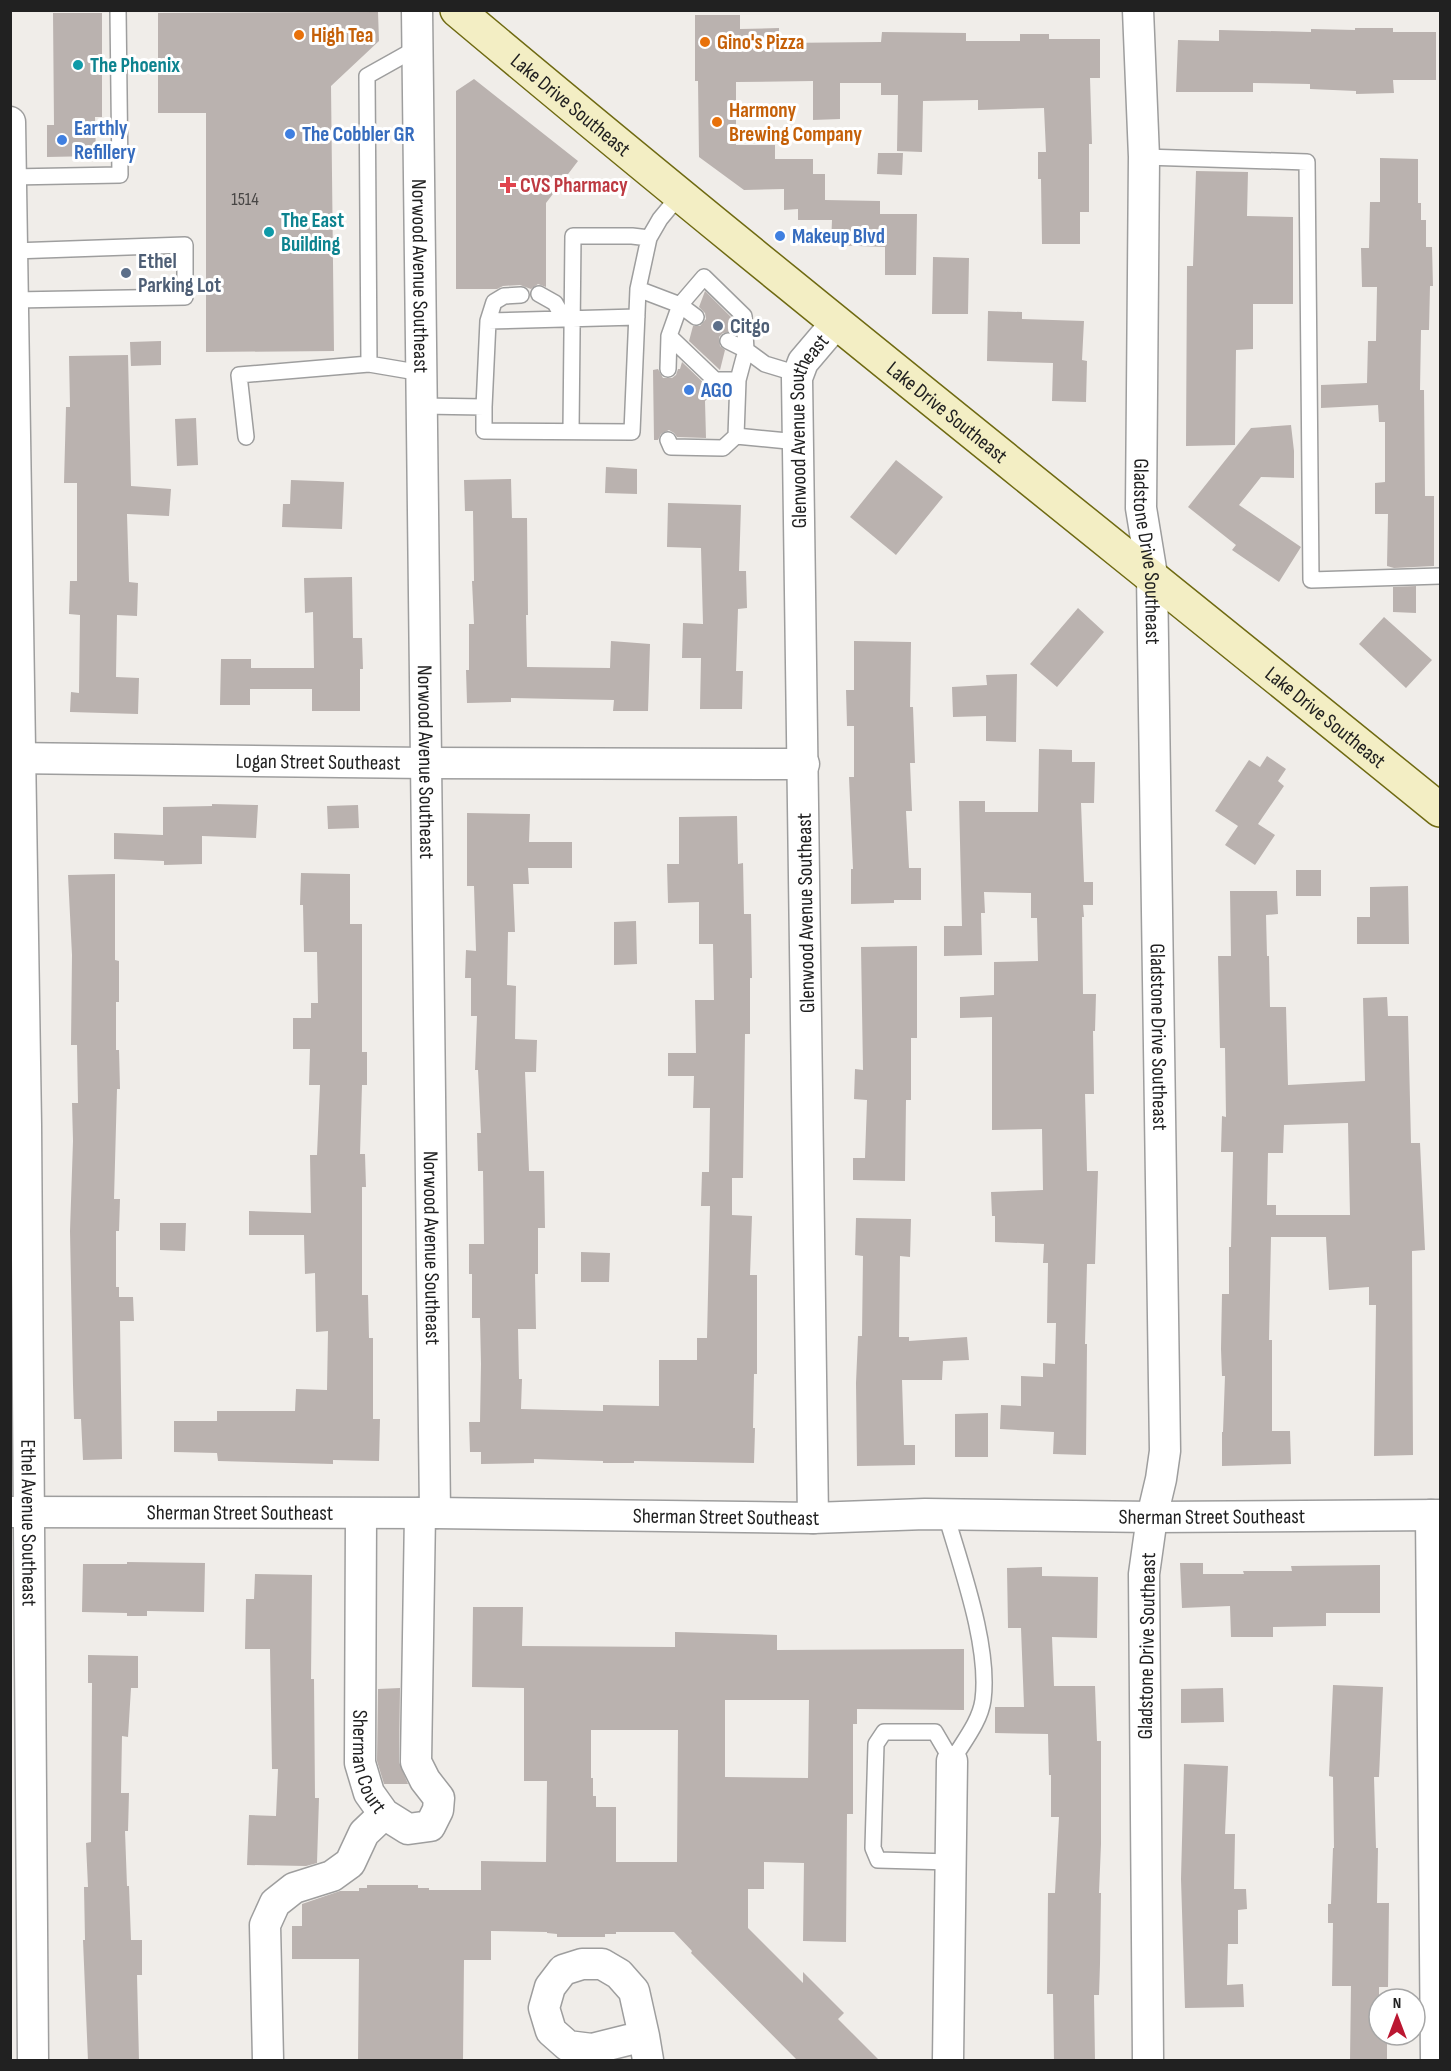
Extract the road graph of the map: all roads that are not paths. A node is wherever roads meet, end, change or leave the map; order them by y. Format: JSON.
{"nodes":[{"id":1,"x":118,"y":10,"type":"edge"},
{"id":2,"x":417,"y":10,"type":"edge"},
{"id":3,"x":457,"y":10,"type":"edge"},
{"id":4,"x":1138,"y":10,"type":"edge"},
{"id":5,"x":417,"y":48,"type":"junction"},
{"id":6,"x":10,"y":122,"type":"edge"},
{"id":7,"x":1144,"y":157,"type":"junction"},
{"id":8,"x":12,"y":177,"type":"edge"},
{"id":9,"x":679,"y":196,"type":"junction"},
{"id":10,"x":649,"y":238,"type":"junction"},
{"id":11,"x":13,"y":251,"type":"junction"},
{"id":12,"x":638,"y":290,"type":"junction"},
{"id":13,"x":539,"y":294,"type":"dead end"},
{"id":14,"x":521,"y":295,"type":"dead end"},
{"id":15,"x":14,"y":300,"type":"junction"},
{"id":16,"x":680,"y":305,"type":"junction"},
{"id":17,"x":637,"y":316,"type":"junction"},
{"id":18,"x":696,"y":316,"type":"dead end"},
{"id":19,"x":568,"y":319,"type":"junction"},
{"id":20,"x":488,"y":321,"type":"junction"},
{"id":21,"x":837,"y":322,"type":"junction"},
{"id":22,"x":669,"y":336,"type":"junction"},
{"id":23,"x":728,"y":341,"type":"dead end"},
{"id":24,"x":746,"y":350,"type":"junction"},
{"id":25,"x":13,"y":359,"type":"edge"},
{"id":26,"x":369,"y":364,"type":"junction"},
{"id":27,"x":668,"y":369,"type":"dead end"},
{"id":28,"x":422,"y":373,"type":"junction"},
{"id":29,"x":798,"y":374,"type":"junction"},
{"id":30,"x":738,"y":380,"type":"junction"},
{"id":31,"x":422,"y":406,"type":"junction"},
{"id":32,"x":484,"y":407,"type":"junction"},
{"id":33,"x":571,"y":431,"type":"junction"},
{"id":34,"x":736,"y":436,"type":"junction"},
{"id":35,"x":246,"y":437,"type":"dead end"},
{"id":36,"x":668,"y":440,"type":"dead end"},
{"id":37,"x":798,"y":442,"type":"junction"},
{"id":38,"x":1152,"y":575,"type":"junction"},
{"id":39,"x":1440,"y":576,"type":"edge"},
{"id":40,"x":16,"y":758,"type":"edge"},
{"id":41,"x":427,"y":763,"type":"junction"},
{"id":42,"x":804,"y":764,"type":"junction"},
{"id":43,"x":1440,"y":810,"type":"edge"},
{"id":44,"x":18,"y":1125,"type":"edge"},
{"id":45,"x":20,"y":1512,"type":"edge"},
{"id":46,"x":428,"y":1513,"type":"junction"},
{"id":47,"x":361,"y":1514,"type":"junction"},
{"id":48,"x":946,"y":1515,"type":"junction"},
{"id":49,"x":1436,"y":1515,"type":"edge"},
{"id":50,"x":1152,"y":1517,"type":"junction"},
{"id":51,"x":813,"y":1518,"type":"junction"},
{"id":52,"x":20,"y":1690,"type":"edge"},
{"id":53,"x":952,"y":1761,"type":"junction"},
{"id":54,"x":1437,"y":1775,"type":"edge"},
{"id":55,"x":384,"y":1814,"type":"junction"},
{"id":56,"x":951,"y":1862,"type":"junction"},
{"id":57,"x":21,"y":1893,"type":"edge"},
{"id":58,"x":33,"y":2061,"type":"edge"},
{"id":59,"x":268,"y":2061,"type":"edge"},
{"id":60,"x":948,"y":2061,"type":"edge"},
{"id":61,"x":1148,"y":2061,"type":"edge"},
{"id":62,"x":1436,"y":2061,"type":"edge"}],
"edges":[{"from":1,"to":8,"type":"lane"},
{"from":2,"to":5,"type":"street","name":"Norwood Avenue Southeast"},
{"from":3,"to":9,"type":"main road","name":"Lake Drive Southeast"},
{"from":4,"to":7,"type":"street","name":"Gladstone Drive Southeast"},
{"from":5,"to":26,"type":"lane"},
{"from":5,"to":28,"type":"street","name":"Norwood Avenue Southeast"},
{"from":6,"to":8,"type":"street","name":"Ethel Avenue Southeast"},
{"from":7,"to":38,"type":"street","name":"Gladstone Drive Southeast"},
{"from":7,"to":39,"type":"lane"},
{"from":8,"to":11,"type":"street","name":"Ethel Avenue Southeast"},
{"from":9,"to":10,"type":"lane"},
{"from":9,"to":21,"type":"main road","name":"Lake Drive Southeast"},
{"from":10,"to":12,"type":"lane"},
{"from":10,"to":19,"type":"lane"},
{"from":11,"to":15,"type":"street","name":"Ethel Avenue Southeast"},
{"from":11,"to":15,"type":"lane"},
{"from":12,"to":16,"type":"lane"},
{"from":12,"to":17,"type":"lane"},
{"from":13,"to":19,"type":"lane"},
{"from":14,"to":20,"type":"lane"},
{"from":15,"to":25,"type":"street","name":"Ethel Avenue Southeast"},
{"from":16,"to":18,"type":"lane"},
{"from":16,"to":22,"type":"lane"},
{"from":16,"to":24,"type":"lane"},
{"from":17,"to":19,"type":"lane"},
{"from":17,"to":33,"type":"lane"},
{"from":19,"to":20,"type":"lane"},
{"from":19,"to":33,"type":"lane"},
{"from":20,"to":32,"type":"lane"},
{"from":21,"to":29,"type":"street","name":"Glenwood Avenue Southeast"},
{"from":21,"to":38,"type":"main road","name":"Lake Drive Southeast"},
{"from":22,"to":27,"type":"lane"},
{"from":22,"to":30,"type":"lane"},
{"from":23,"to":24,"type":"lane"},
{"from":24,"to":29,"type":"lane"},
{"from":24,"to":30,"type":"lane"},
{"from":25,"to":40,"type":"street","name":"Ethel Avenue Southeast"},
{"from":26,"to":28,"type":"lane"},
{"from":26,"to":35,"type":"lane"},
{"from":28,"to":31,"type":"street","name":"Norwood Avenue Southeast"},
{"from":29,"to":37,"type":"street","name":"Glenwood Avenue Southeast"},
{"from":30,"to":34,"type":"lane"},
{"from":31,"to":32,"type":"lane"},
{"from":31,"to":41,"type":"street","name":"Norwood Avenue Southeast"},
{"from":32,"to":33,"type":"lane"},
{"from":34,"to":36,"type":"lane"},
{"from":34,"to":37,"type":"lane"},
{"from":37,"to":42,"type":"street","name":"Glenwood Avenue Southeast"},
{"from":38,"to":43,"type":"main road","name":"Lake Drive Southeast"},
{"from":38,"to":50,"type":"street","name":"Gladstone Drive Southeast"},
{"from":40,"to":41,"type":"street","name":"Logan Street Southeast"},
{"from":40,"to":44,"type":"street","name":"Ethel Avenue Southeast"},
{"from":41,"to":42,"type":"street","name":"Logan Street Southeast"},
{"from":41,"to":46,"type":"street","name":"Norwood Avenue Southeast"},
{"from":42,"to":51,"type":"street","name":"Glenwood Avenue Southeast"},
{"from":44,"to":45,"type":"street","name":"Ethel Avenue Southeast"},
{"from":45,"to":47,"type":"street","name":"Sherman Street Southeast"},
{"from":45,"to":52,"type":"street","name":"Ethel Avenue Southeast"},
{"from":46,"to":47,"type":"street","name":"Sherman Street Southeast"},
{"from":46,"to":51,"type":"street","name":"Sherman Street Southeast"},
{"from":46,"to":55,"type":"street","name":"Sherman Court"},
{"from":47,"to":55,"type":"street","name":"Sherman Court"},
{"from":48,"to":50,"type":"street","name":"Sherman Street Southeast"},
{"from":48,"to":51,"type":"street","name":"Sherman Street Southeast"},
{"from":48,"to":53,"type":"lane"},
{"from":49,"to":50,"type":"street","name":"Sherman Street Southeast"},
{"from":49,"to":54,"type":"street"},
{"from":50,"to":61,"type":"street","name":"Gladstone Drive Southeast"},
{"from":52,"to":57,"type":"street","name":"Ethel Avenue Southeast"},
{"from":53,"to":56,"type":"street"},
{"from":53,"to":56,"type":"lane"},
{"from":54,"to":62,"type":"street"},
{"from":55,"to":59,"type":"street"},
{"from":56,"to":60,"type":"street"},
{"from":57,"to":58,"type":"street","name":"Ethel Avenue Southeast"}]}
